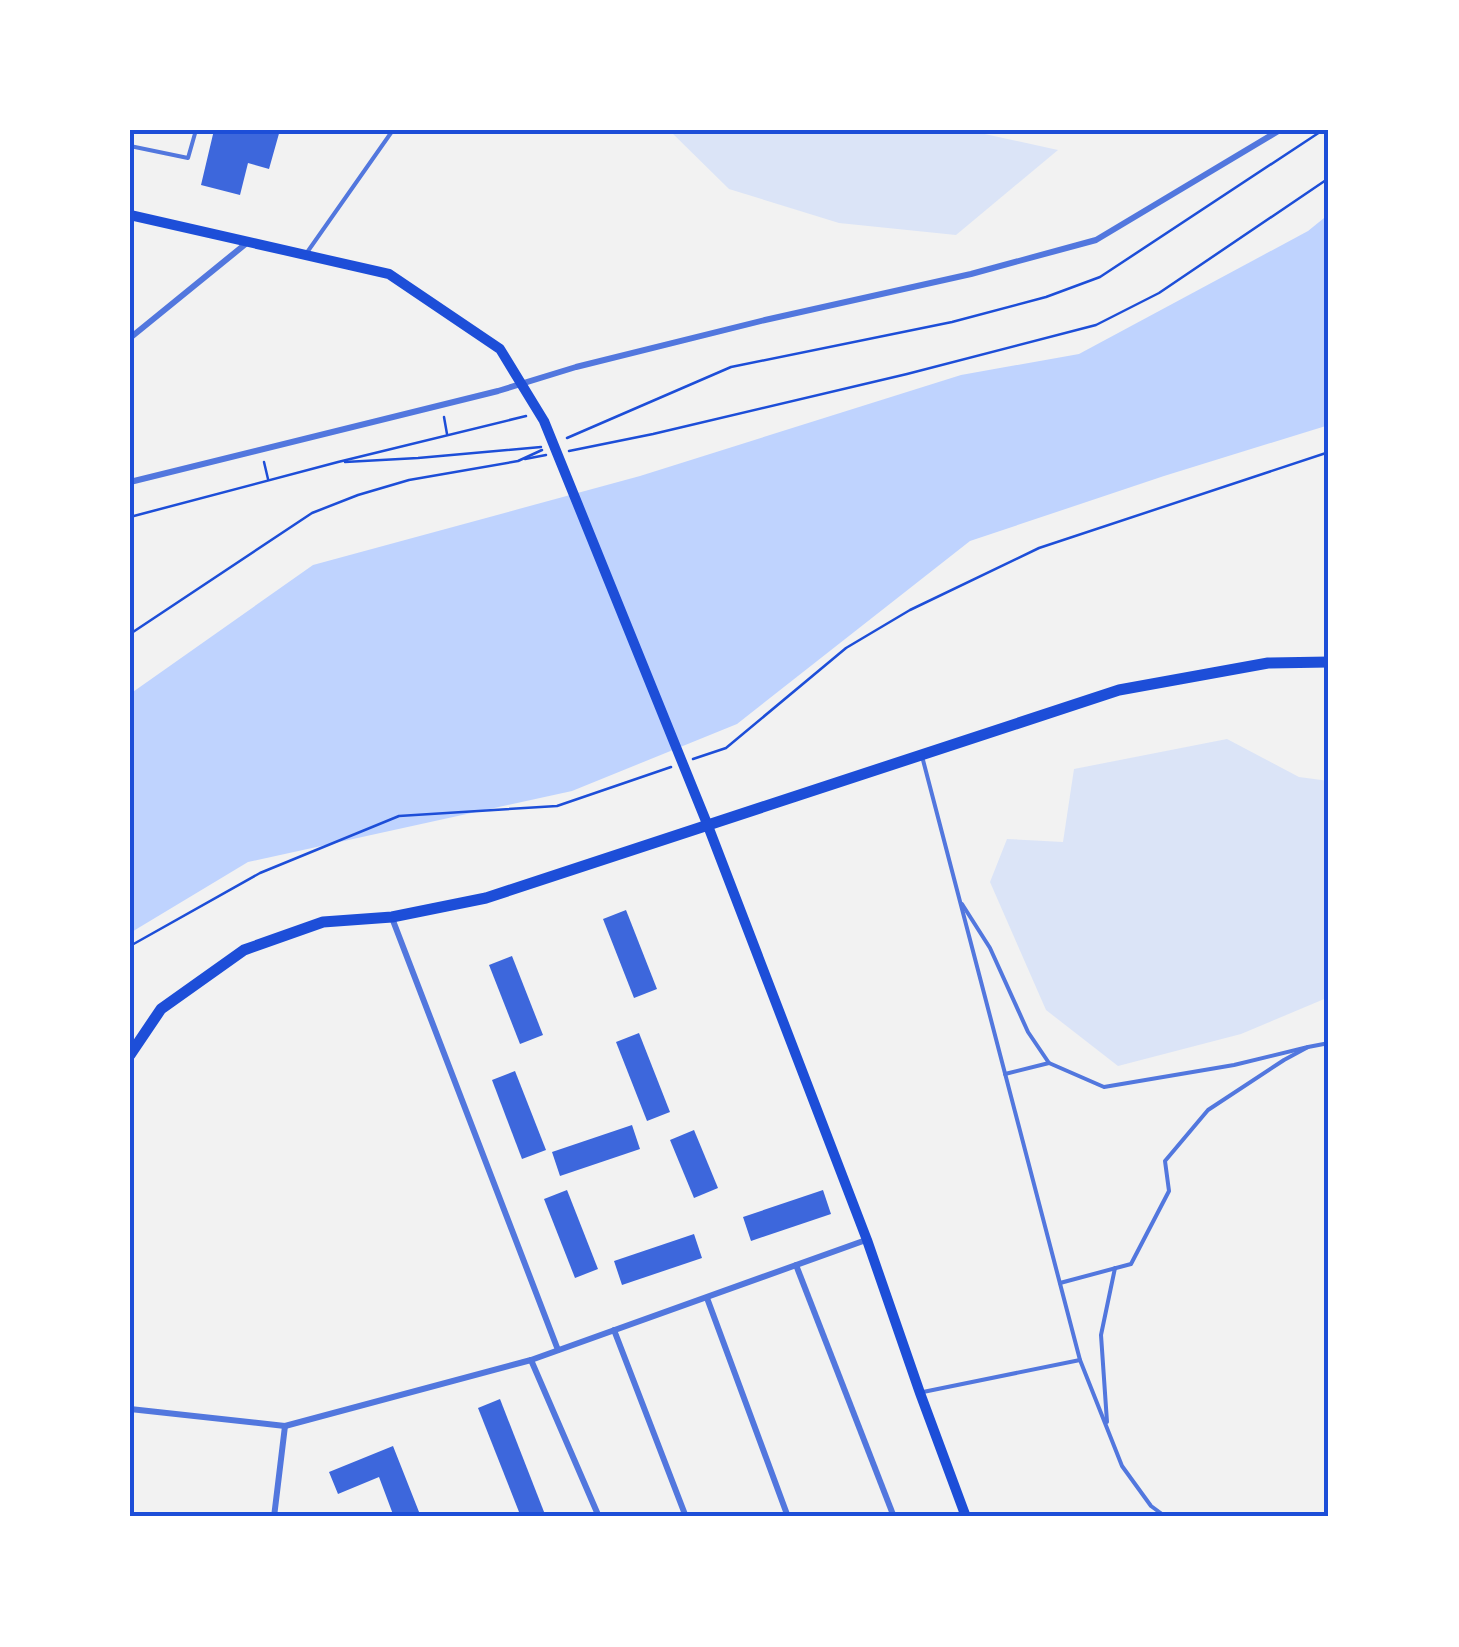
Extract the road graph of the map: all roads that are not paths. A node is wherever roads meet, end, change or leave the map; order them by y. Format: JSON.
{"nodes":[{"id":1,"x":196,"y":130,"type":"edge"},
{"id":2,"x":393,"y":130,"type":"edge"},
{"id":3,"x":1280,"y":130,"type":"edge"},
{"id":4,"x":130,"y":146,"type":"edge"},
{"id":5,"x":130,"y":215,"type":"edge"},
{"id":6,"x":248,"y":242,"type":"junction"},
{"id":7,"x":305,"y":255,"type":"junction"},
{"id":8,"x":130,"y":338,"type":"edge"},
{"id":9,"x":130,"y":482,"type":"edge"},
{"id":10,"x":1329,"y":662,"type":"edge"},
{"id":11,"x":922,"y":755,"type":"junction"},
{"id":12,"x":708,"y":826,"type":"junction"},
{"id":13,"x":960,"y":902,"type":"junction"},
{"id":14,"x":392,"y":917,"type":"junction"},
{"id":15,"x":1329,"y":1043,"type":"edge"},
{"id":16,"x":1308,"y":1047,"type":"junction"},
{"id":17,"x":130,"y":1055,"type":"edge"},
{"id":18,"x":1049,"y":1063,"type":"junction"},
{"id":19,"x":1005,"y":1074,"type":"junction"},
{"id":20,"x":867,"y":1240,"type":"junction"},
{"id":21,"x":796,"y":1265,"type":"junction"},
{"id":22,"x":1115,"y":1268,"type":"junction"},
{"id":23,"x":1060,"y":1283,"type":"junction"},
{"id":24,"x":706,"y":1297,"type":"junction"},
{"id":25,"x":614,"y":1330,"type":"junction"},
{"id":26,"x":558,"y":1350,"type":"junction"},
{"id":27,"x":531,"y":1360,"type":"junction"},
{"id":28,"x":1080,"y":1360,"type":"junction"},
{"id":29,"x":920,"y":1392,"type":"junction"},
{"id":30,"x":130,"y":1409,"type":"edge"},
{"id":31,"x":285,"y":1426,"type":"junction"},
{"id":32,"x":1107,"y":1428,"type":"junction"},
{"id":33,"x":274,"y":1517,"type":"edge"},
{"id":34,"x":599,"y":1517,"type":"edge"},
{"id":35,"x":686,"y":1517,"type":"edge"},
{"id":36,"x":788,"y":1517,"type":"edge"},
{"id":37,"x":894,"y":1517,"type":"edge"},
{"id":38,"x":966,"y":1517,"type":"edge"},
{"id":39,"x":1166,"y":1517,"type":"edge"}],
"edges":[{"from":1,"to":4,"type":"lane"},
{"from":2,"to":7,"type":"lane"},
{"from":3,"to":9,"type":"street"},
{"from":5,"to":6,"type":"main road"},
{"from":6,"to":7,"type":"main road"},
{"from":6,"to":8,"type":"street"},
{"from":7,"to":12,"type":"main road"},
{"from":10,"to":11,"type":"main road"},
{"from":11,"to":12,"type":"main road"},
{"from":11,"to":13,"type":"lane"},
{"from":12,"to":14,"type":"main road"},
{"from":12,"to":20,"type":"main road"},
{"from":13,"to":18,"type":"lane"},
{"from":13,"to":19,"type":"lane"},
{"from":14,"to":17,"type":"main road"},
{"from":14,"to":26,"type":"street"},
{"from":15,"to":16,"type":"lane"},
{"from":16,"to":18,"type":"lane"},
{"from":16,"to":22,"type":"lane"},
{"from":18,"to":19,"type":"lane"},
{"from":19,"to":23,"type":"lane"},
{"from":20,"to":21,"type":"street"},
{"from":20,"to":29,"type":"main road"},
{"from":21,"to":24,"type":"street"},
{"from":21,"to":37,"type":"street"},
{"from":22,"to":23,"type":"lane"},
{"from":22,"to":32,"type":"lane"},
{"from":23,"to":28,"type":"lane"},
{"from":24,"to":25,"type":"street"},
{"from":24,"to":36,"type":"street"},
{"from":25,"to":26,"type":"street"},
{"from":25,"to":35,"type":"street"},
{"from":26,"to":27,"type":"street"},
{"from":27,"to":31,"type":"street"},
{"from":27,"to":34,"type":"street"},
{"from":28,"to":29,"type":"lane"},
{"from":28,"to":32,"type":"lane"},
{"from":29,"to":38,"type":"main road"},
{"from":30,"to":31,"type":"street"},
{"from":31,"to":33,"type":"street"},
{"from":32,"to":39,"type":"lane"}]}
